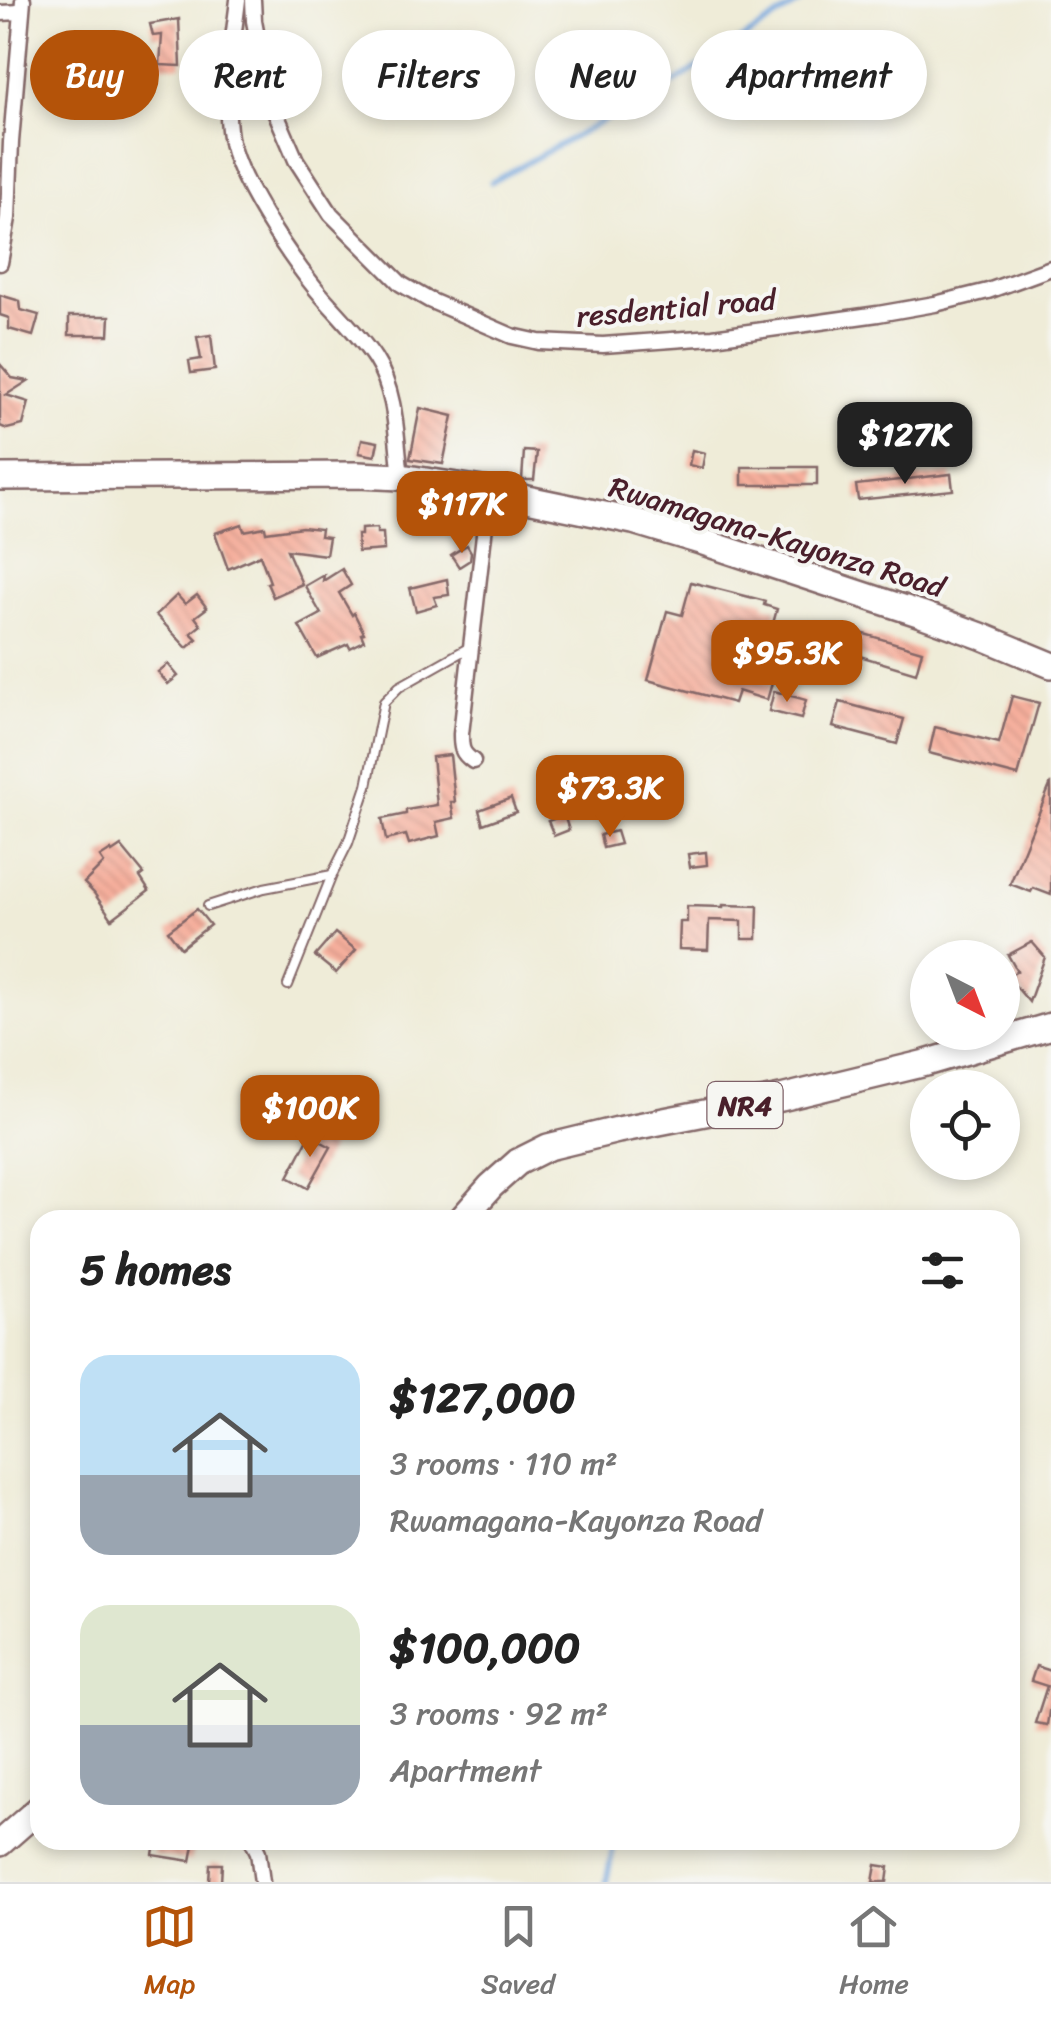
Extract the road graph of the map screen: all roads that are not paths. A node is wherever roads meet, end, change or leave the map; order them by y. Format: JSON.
{"nodes":[{"id":1,"x":238,"y":0,"type":"edge"},
{"id":2,"x":253,"y":0,"type":"edge"},
{"id":3,"x":22,"y":6,"type":"edge"},
{"id":4,"x":0,"y":13,"type":"edge"},
{"id":5,"x":0,"y":263,"type":"edge"},
{"id":6,"x":1051,"y":268,"type":"edge"},
{"id":7,"x":0,"y":477,"type":"edge"},
{"id":8,"x":401,"y":477,"type":"junction"},
{"id":9,"x":489,"y":490,"type":"junction"},
{"id":10,"x":470,"y":647,"type":"junction"},
{"id":11,"x":1051,"y":665,"type":"edge"},
{"id":12,"x":473,"y":760,"type":"dead end"},
{"id":13,"x":332,"y":876,"type":"junction"},
{"id":14,"x":208,"y":906,"type":"dead end"},
{"id":15,"x":288,"y":984,"type":"dead end"},
{"id":16,"x":1051,"y":1026,"type":"edge"},
{"id":17,"x":469,"y":1210,"type":"edge"},
{"id":18,"x":30,"y":1817,"type":"edge"},
{"id":19,"x":0,"y":1843,"type":"edge"},
{"id":20,"x":257,"y":1850,"type":"edge"},
{"id":21,"x":262,"y":1882,"type":"edge"}],
"edges":[{"from":1,"to":8,"type":"street"},
{"from":2,"to":6,"type":"street","name":"resdential road"},
{"from":3,"to":4,"type":"street"},
{"from":3,"to":5,"type":"street"},
{"from":7,"to":8,"type":"highway","name":"Rwamagana-Kayonza Road"},
{"from":8,"to":9,"type":"highway","name":"Rwamagana-Kayonza Road"},
{"from":9,"to":10,"type":"street"},
{"from":9,"to":11,"type":"highway","name":"Rwamagana-Kayonza Road"},
{"from":10,"to":12,"type":"street"},
{"from":10,"to":13,"type":"lane"},
{"from":13,"to":14,"type":"lane"},
{"from":13,"to":15,"type":"lane"},
{"from":16,"to":17,"type":"highway","number":"NR4"},
{"from":18,"to":19,"type":"highway"},
{"from":20,"to":21,"type":"street"}]}
